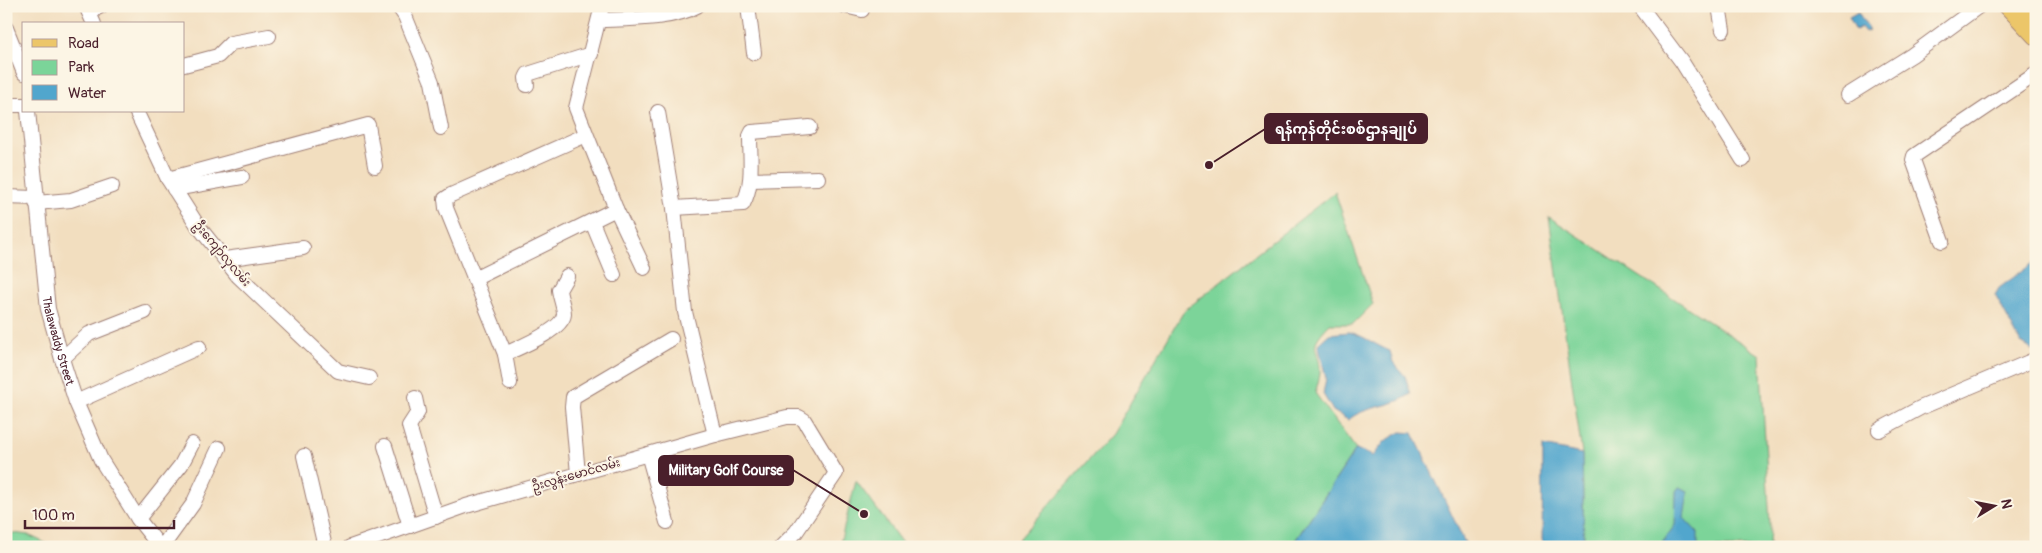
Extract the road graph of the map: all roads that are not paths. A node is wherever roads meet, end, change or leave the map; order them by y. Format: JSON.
{"nodes":[{"id":1,"x":398,"y":6,"type":"edge"},
{"id":2,"x":602,"y":6,"type":"edge"},
{"id":3,"x":697,"y":6,"type":"edge"},
{"id":4,"x":748,"y":6,"type":"edge"},
{"id":5,"x":845,"y":6,"type":"edge"},
{"id":6,"x":1640,"y":6,"type":"edge"},
{"id":7,"x":1719,"y":6,"type":"edge"},
{"id":8,"x":1978,"y":6,"type":"edge"},
{"id":9,"x":2008,"y":6,"type":"edge"},
{"id":10,"x":2028,"y":6,"type":"edge"},
{"id":11,"x":862,"y":10,"type":"dead end"},
{"id":12,"x":2036,"y":15,"type":"edge"},
{"id":13,"x":600,"y":20,"type":"junction"},
{"id":14,"x":6,"y":28,"type":"edge"},
{"id":15,"x":1723,"y":30,"type":"dead end"},
{"id":16,"x":269,"y":36,"type":"dead end"},
{"id":17,"x":2036,"y":36,"type":"edge"},
{"id":18,"x":754,"y":53,"type":"dead end"},
{"id":19,"x":591,"y":54,"type":"junction"},
{"id":20,"x":185,"y":65,"type":"edge"},
{"id":21,"x":22,"y":68,"type":"edge"},
{"id":22,"x":2036,"y":74,"type":"edge"},
{"id":23,"x":527,"y":85,"type":"dead end"},
{"id":24,"x":1848,"y":95,"type":"dead end"},
{"id":25,"x":6,"y":105,"type":"edge"},
{"id":26,"x":22,"y":105,"type":"edge"},
{"id":27,"x":28,"y":112,"type":"edge"},
{"id":28,"x":136,"y":112,"type":"edge"},
{"id":29,"x":658,"y":112,"type":"dead end"},
{"id":30,"x":810,"y":127,"type":"dead end"},
{"id":31,"x":441,"y":128,"type":"dead end"},
{"id":32,"x":586,"y":135,"type":"junction"},
{"id":33,"x":1742,"y":160,"type":"dead end"},
{"id":34,"x":375,"y":166,"type":"dead end"},
{"id":35,"x":242,"y":177,"type":"dead end"},
{"id":36,"x":818,"y":178,"type":"dead end"},
{"id":37,"x":751,"y":180,"type":"junction"},
{"id":38,"x":171,"y":184,"type":"junction"},
{"id":39,"x":112,"y":186,"type":"dead end"},
{"id":40,"x":6,"y":197,"type":"edge"},
{"id":41,"x":36,"y":200,"type":"junction"},
{"id":42,"x":674,"y":208,"type":"junction"},
{"id":43,"x":616,"y":209,"type":"junction"},
{"id":44,"x":592,"y":222,"type":"junction"},
{"id":45,"x":1942,"y":241,"type":"dead end"},
{"id":46,"x":303,"y":248,"type":"dead end"},
{"id":47,"x":224,"y":259,"type":"junction"},
{"id":48,"x":644,"y":268,"type":"dead end"},
{"id":49,"x":568,"y":276,"type":"dead end"},
{"id":50,"x":614,"y":276,"type":"dead end"},
{"id":51,"x":474,"y":279,"type":"junction"},
{"id":52,"x":145,"y":312,"type":"dead end"},
{"id":53,"x":671,"y":339,"type":"dead end"},
{"id":54,"x":199,"y":346,"type":"dead end"},
{"id":55,"x":505,"y":354,"type":"junction"},
{"id":56,"x":62,"y":359,"type":"junction"},
{"id":57,"x":2036,"y":359,"type":"edge"},
{"id":58,"x":369,"y":378,"type":"dead end"},
{"id":59,"x":510,"y":383,"type":"dead end"},
{"id":60,"x":415,"y":398,"type":"dead end"},
{"id":61,"x":76,"y":402,"type":"junction"},
{"id":62,"x":1879,"y":430,"type":"dead end"},
{"id":63,"x":715,"y":434,"type":"junction"},
{"id":64,"x":192,"y":444,"type":"dead end"},
{"id":65,"x":385,"y":446,"type":"dead end"},
{"id":66,"x":219,"y":448,"type":"dead end"},
{"id":67,"x":648,"y":454,"type":"junction"},
{"id":68,"x":304,"y":456,"type":"dead end"},
{"id":69,"x":578,"y":474,"type":"junction"},
{"id":70,"x":436,"y":516,"type":"junction"},
{"id":71,"x":138,"y":519,"type":"junction"},
{"id":72,"x":667,"y":522,"type":"dead end"},
{"id":73,"x":410,"y":526,"type":"junction"},
{"id":74,"x":161,"y":547,"type":"edge"},
{"id":75,"x":325,"y":547,"type":"edge"},
{"id":76,"x":350,"y":547,"type":"edge"},
{"id":77,"x":781,"y":547,"type":"edge"}],
"edges":[{"from":1,"to":31,"type":"street"},
{"from":2,"to":13,"type":"street"},
{"from":3,"to":13,"type":"street"},
{"from":4,"to":18,"type":"street"},
{"from":5,"to":11,"type":"street"},
{"from":6,"to":33,"type":"street"},
{"from":7,"to":15,"type":"street"},
{"from":8,"to":24,"type":"street"},
{"from":9,"to":17,"type":"main road"},
{"from":10,"to":12,"type":"main road"},
{"from":13,"to":19,"type":"street"},
{"from":14,"to":21,"type":"street"},
{"from":16,"to":20,"type":"street"},
{"from":19,"to":23,"type":"street"},
{"from":19,"to":32,"type":"street"},
{"from":22,"to":45,"type":"street"},
{"from":25,"to":26,"type":"street"},
{"from":27,"to":41,"type":"street","name":"Thalawaddy Street"},
{"from":28,"to":38,"type":"street","name":"ဦးကျော်လှလမ်း"},
{"from":29,"to":42,"type":"street"},
{"from":30,"to":37,"type":"street"},
{"from":32,"to":43,"type":"street"},
{"from":32,"to":51,"type":"street"},
{"from":34,"to":38,"type":"street"},
{"from":35,"to":38,"type":"street"},
{"from":36,"to":37,"type":"street"},
{"from":37,"to":42,"type":"street"},
{"from":38,"to":47,"type":"street","name":"ဦးကျော်လှလမ်း"},
{"from":39,"to":41,"type":"street"},
{"from":40,"to":41,"type":"street"},
{"from":41,"to":56,"type":"street","name":"Thalawaddy Street"},
{"from":42,"to":63,"type":"street"},
{"from":43,"to":44,"type":"street"},
{"from":43,"to":48,"type":"street"},
{"from":44,"to":50,"type":"street"},
{"from":44,"to":51,"type":"street"},
{"from":46,"to":47,"type":"street"},
{"from":47,"to":58,"type":"street","name":"ဦးကျော်လှလမ်း"},
{"from":49,"to":55,"type":"street"},
{"from":51,"to":55,"type":"street"},
{"from":52,"to":56,"type":"street"},
{"from":53,"to":69,"type":"street"},
{"from":54,"to":61,"type":"street"},
{"from":55,"to":59,"type":"street"},
{"from":56,"to":61,"type":"street","name":"Thalawaddy Street"},
{"from":57,"to":62,"type":"street"},
{"from":60,"to":70,"type":"street"},
{"from":61,"to":71,"type":"street","name":"Thalawaddy Street"},
{"from":63,"to":67,"type":"street","name":"ဦးလွန်းမောင်လမ်း"},
{"from":63,"to":77,"type":"street","name":"ဦးလွန်းမောင်လမ်း"},
{"from":64,"to":71,"type":"street"},
{"from":65,"to":73,"type":"street"},
{"from":66,"to":74,"type":"street"},
{"from":67,"to":69,"type":"street","name":"ဦးလွန်းမောင်လမ်း"},
{"from":67,"to":72,"type":"street"},
{"from":68,"to":75,"type":"street"},
{"from":69,"to":70,"type":"street","name":"ဦးလွန်းမောင်လမ်း"},
{"from":70,"to":73,"type":"street","name":"ဦးလွန်းမောင်လမ်း"},
{"from":71,"to":74,"type":"street","name":"Thalawaddy Street"},
{"from":73,"to":76,"type":"street","name":"ဦးလွန်းမောင်လမ်း"}]}
